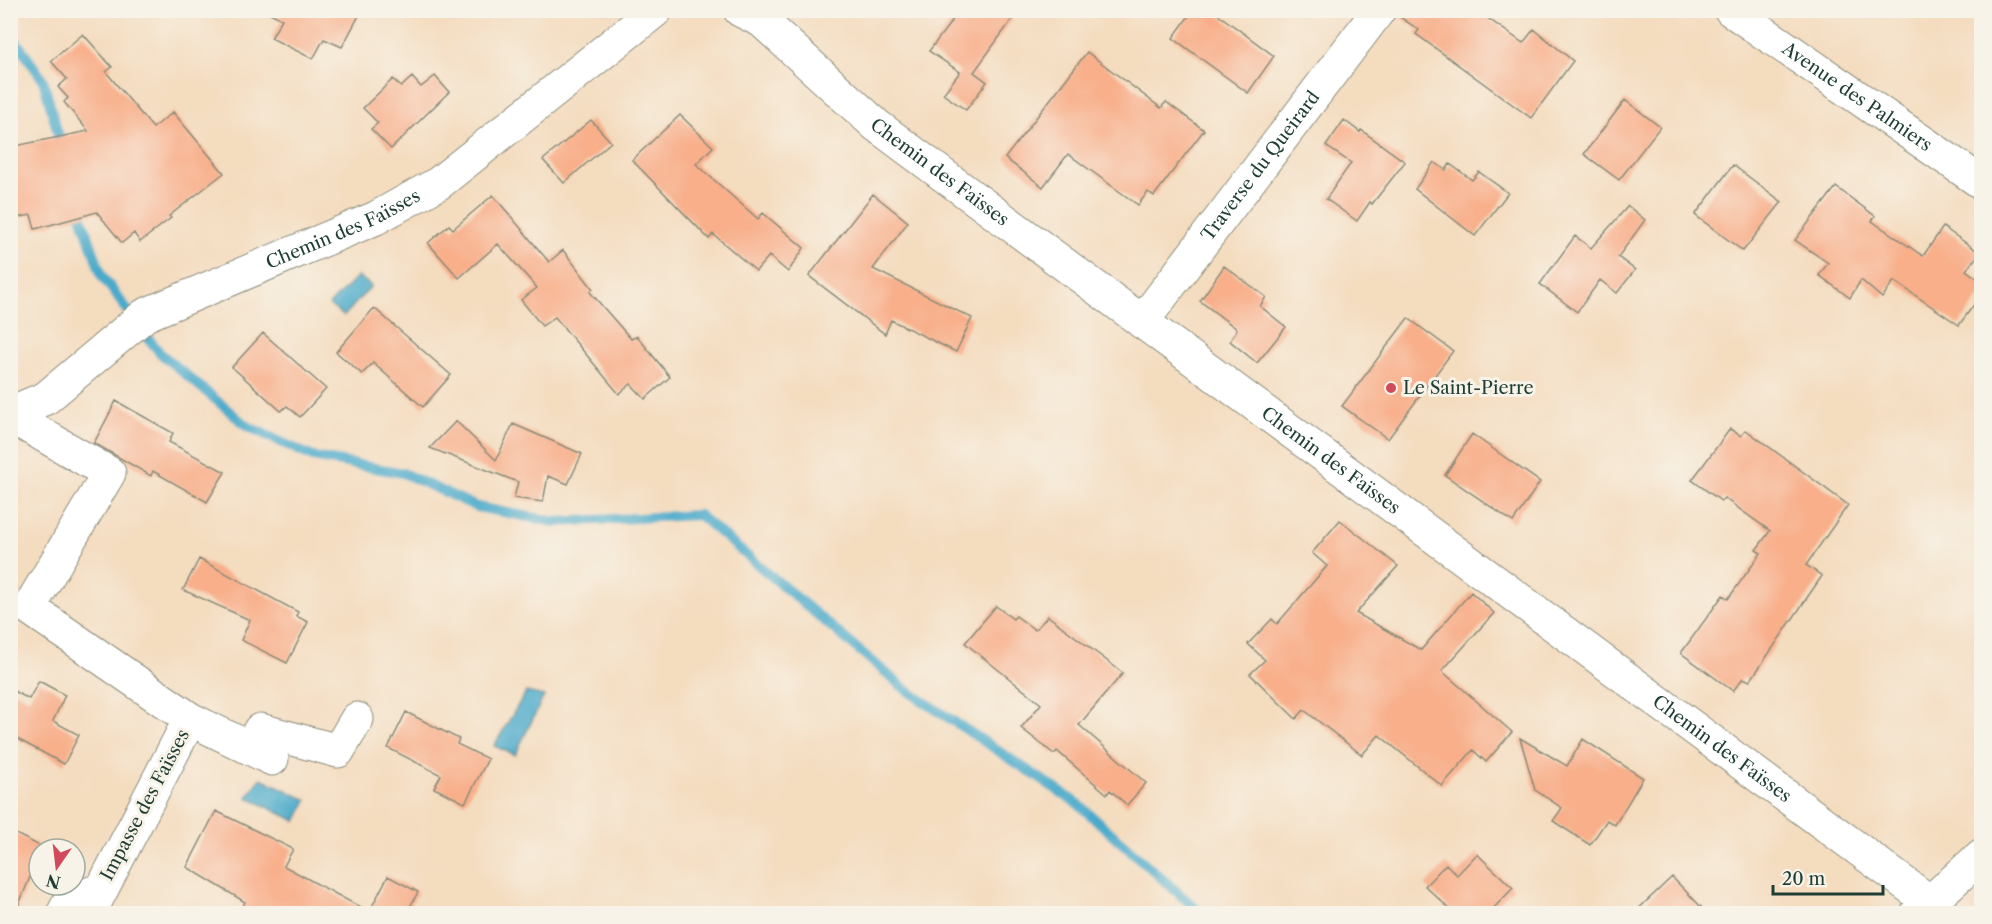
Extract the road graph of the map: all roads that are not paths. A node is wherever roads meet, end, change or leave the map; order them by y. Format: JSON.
{"nodes":[{"id":1,"x":656,"y":10,"type":"edge"},
{"id":2,"x":740,"y":10,"type":"edge"},
{"id":3,"x":1379,"y":10,"type":"edge"},
{"id":4,"x":1731,"y":10,"type":"edge"},
{"id":5,"x":1982,"y":183,"type":"edge"},
{"id":6,"x":1142,"y":322,"type":"junction"},
{"id":7,"x":10,"y":415,"type":"edge"},
{"id":8,"x":190,"y":719,"type":"junction"},
{"id":9,"x":357,"y":719,"type":"dead end"},
{"id":10,"x":1982,"y":855,"type":"edge"},
{"id":11,"x":95,"y":902,"type":"edge"},
{"id":12,"x":1923,"y":908,"type":"edge"},
{"id":13,"x":63,"y":914,"type":"edge"}],
"edges":[{"from":1,"to":7,"type":"street","name":"Chemin des Faïsses"},
{"from":2,"to":6,"type":"street","name":"Chemin des Faïsses"},
{"from":3,"to":6,"type":"street","name":"Traverse du Queirard"},
{"from":4,"to":5,"type":"street","name":"Avenue des Palmiers"},
{"from":6,"to":12,"type":"street","name":"Chemin des Faïsses"},
{"from":7,"to":8,"type":"street","name":"Impasse des Faïsses"},
{"from":8,"to":9,"type":"street","name":"Impasse des Faïsses"},
{"from":8,"to":11,"type":"street","name":"Impasse des Faïsses"},
{"from":10,"to":12,"type":"street"},
{"from":11,"to":13,"type":"street","name":"Impasse des Faïsses"}]}
